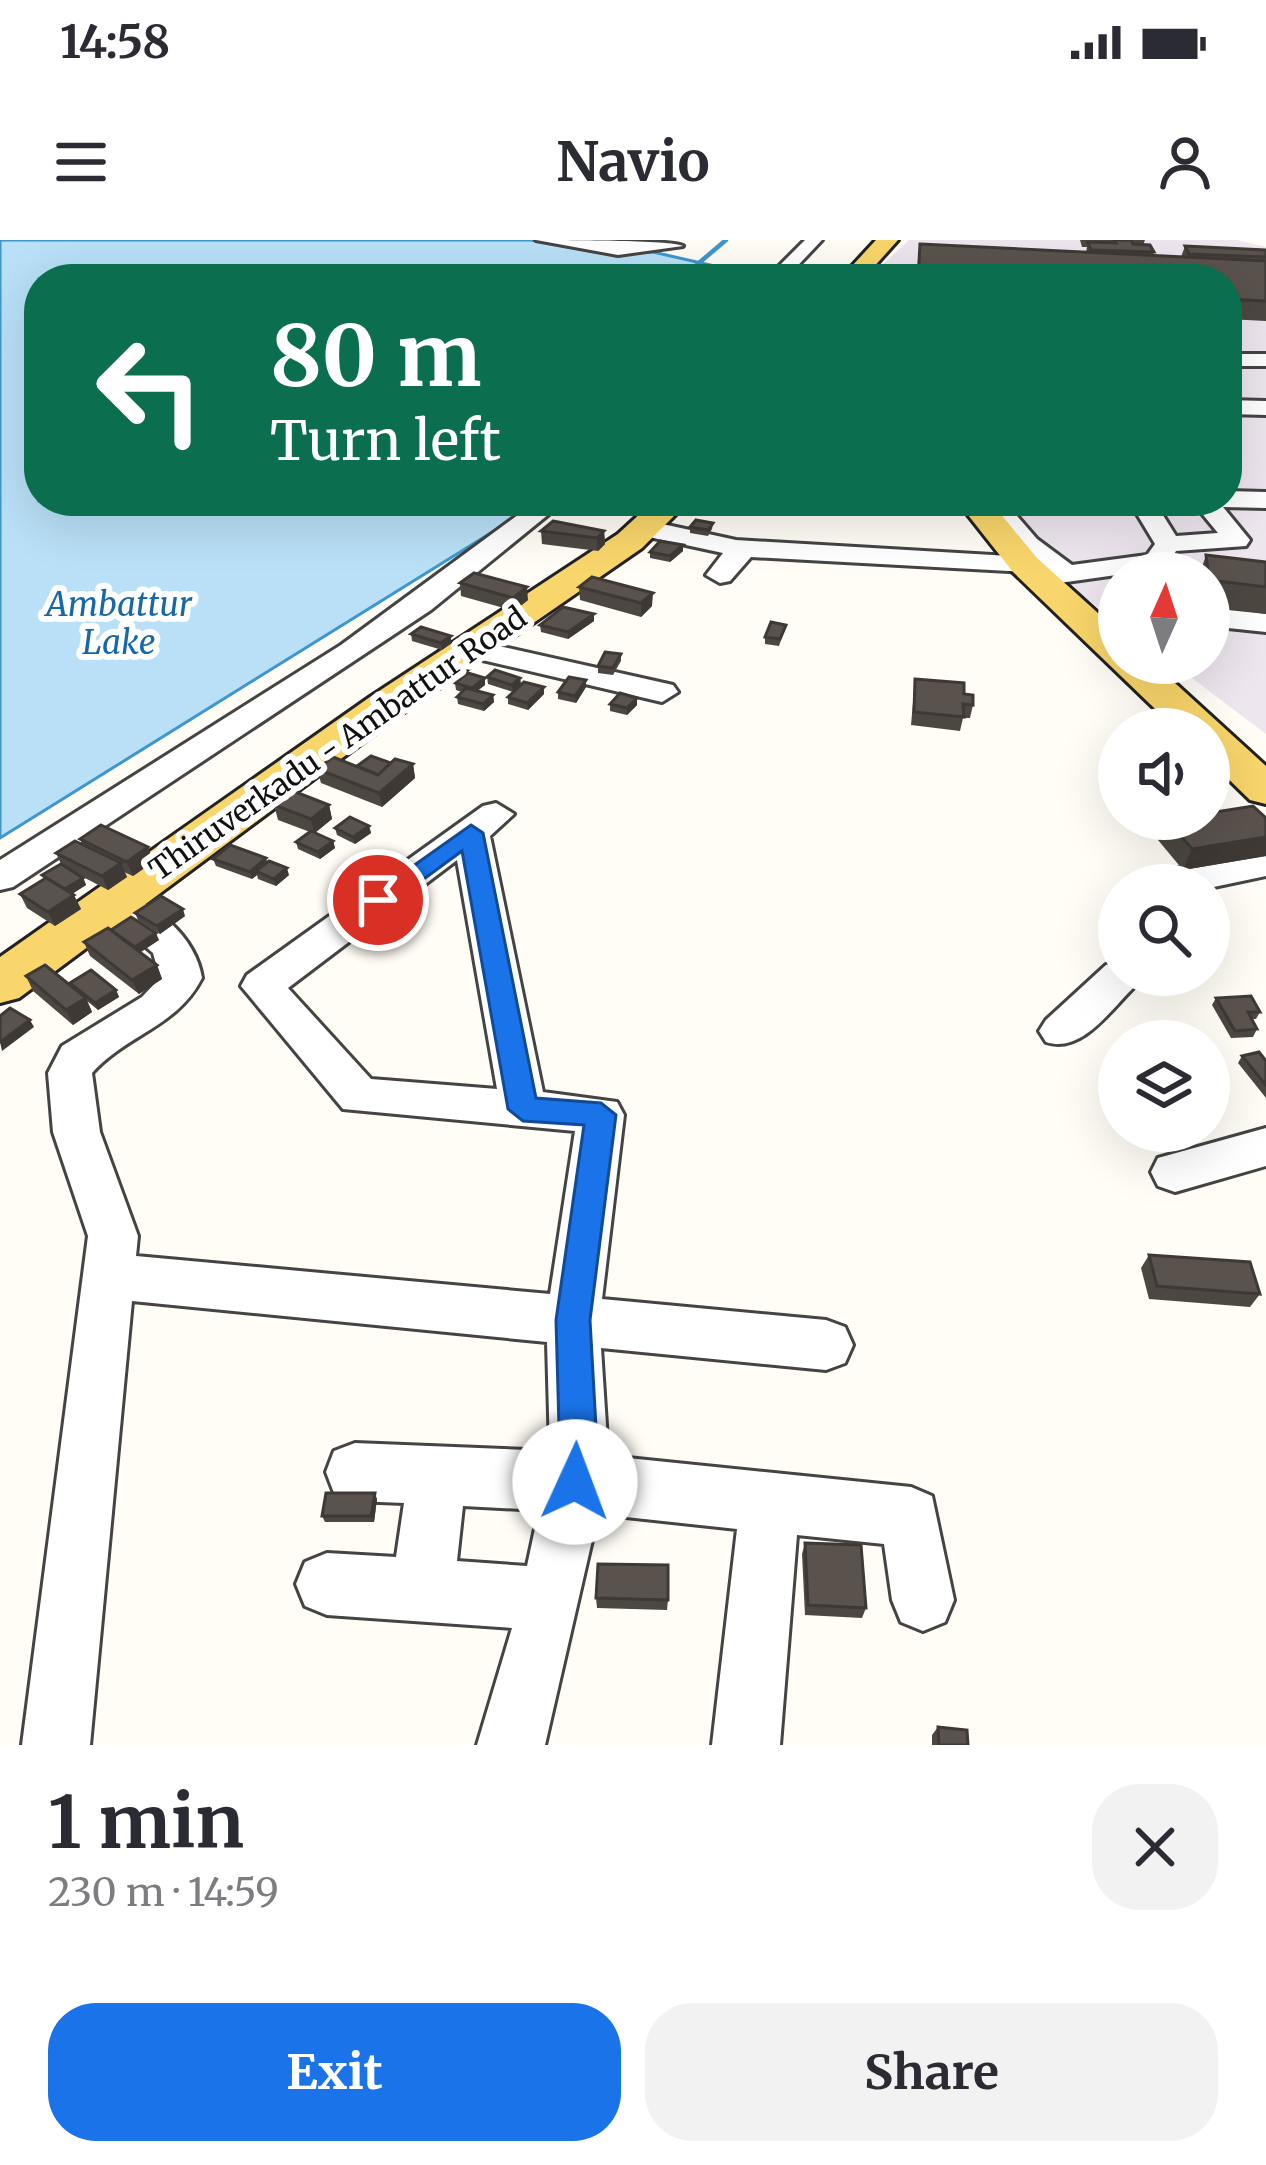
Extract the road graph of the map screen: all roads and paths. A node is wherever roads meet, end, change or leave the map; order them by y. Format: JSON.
{"nodes":[{"id":1,"x":544,"y":240,"type":"edge"},
{"id":2,"x":786,"y":240,"type":"edge"},
{"id":3,"x":888,"y":240,"type":"edge"},
{"id":4,"x":813,"y":241,"type":"edge"},
{"id":5,"x":624,"y":245,"type":"edge"},
{"id":6,"x":675,"y":246,"type":"dead end"},
{"id":7,"x":791,"y":264,"type":"edge"},
{"id":8,"x":865,"y":264,"type":"edge"},
{"id":9,"x":535,"y":516,"type":"edge"},
{"id":10,"x":656,"y":516,"type":"edge"},
{"id":11,"x":664,"y":516,"type":"edge"},
{"id":12,"x":988,"y":516,"type":"edge"},
{"id":13,"x":1003,"y":516,"type":"edge"},
{"id":14,"x":1151,"y":516,"type":"edge"},
{"id":15,"x":1223,"y":516,"type":"edge"},
{"id":16,"x":1168,"y":544,"type":"junction"},
{"id":17,"x":736,"y":548,"type":"junction"},
{"id":18,"x":1163,"y":552,"type":"edge"},
{"id":19,"x":1098,"y":571,"type":"edge"},
{"id":20,"x":1044,"y":572,"type":"junction"},
{"id":21,"x":720,"y":575,"type":"dead end"},
{"id":22,"x":1230,"y":619,"type":"edge"},
{"id":23,"x":1266,"y":623,"type":"edge"},
{"id":24,"x":1098,"y":627,"type":"edge"},
{"id":25,"x":472,"y":649,"type":"junction"},
{"id":26,"x":1152,"y":684,"type":"edge"},
{"id":27,"x":662,"y":692,"type":"dead end"},
{"id":28,"x":1178,"y":708,"type":"edge"},
{"id":29,"x":1230,"y":757,"type":"edge"},
{"id":30,"x":1266,"y":790,"type":"edge"},
{"id":31,"x":1266,"y":864,"type":"edge"},
{"id":32,"x":1230,"y":871,"type":"edge"},
{"id":33,"x":0,"y":878,"type":"edge"},
{"id":34,"x":113,"y":903,"type":"junction"},
{"id":35,"x":0,"y":984,"type":"edge"},
{"id":36,"x":1098,"y":996,"type":"edge"},
{"id":37,"x":1061,"y":1031,"type":"dead end"},
{"id":38,"x":523,"y":1109,"type":"junction"},
{"id":39,"x":1266,"y":1147,"type":"edge"},
{"id":40,"x":1175,"y":1172,"type":"dead end"},
{"id":41,"x":108,"y":1276,"type":"junction"},
{"id":42,"x":573,"y":1320,"type":"junction"},
{"id":43,"x":826,"y":1345,"type":"dead end"},
{"id":44,"x":355,"y":1472,"type":"dead end"},
{"id":45,"x":437,"y":1475,"type":"junction"},
{"id":46,"x":575,"y":1482,"type":"junction"},
{"id":47,"x":770,"y":1502,"type":"junction"},
{"id":48,"x":326,"y":1584,"type":"dead end"},
{"id":49,"x":422,"y":1590,"type":"junction"},
{"id":50,"x":551,"y":1598,"type":"junction"},
{"id":51,"x":923,"y":1600,"type":"dead end"},
{"id":52,"x":56,"y":1745,"type":"edge"},
{"id":53,"x":511,"y":1745,"type":"edge"},
{"id":54,"x":746,"y":1745,"type":"edge"}],
"edges":[{"from":1,"to":5,"type":"street"},
{"from":2,"to":4,"type":"street"},
{"from":3,"to":8,"type":"main road"},
{"from":4,"to":7,"type":"street"},
{"from":5,"to":6,"type":"street"},
{"from":9,"to":33,"type":"street"},
{"from":10,"to":25,"type":"main road","name":"Thiruverkadu - Ambattur Road"},
{"from":11,"to":17,"type":"street"},
{"from":12,"to":20,"type":"main road"},
{"from":13,"to":20,"type":"street"},
{"from":14,"to":16,"type":"street"},
{"from":15,"to":16,"type":"street"},
{"from":16,"to":18,"type":"street"},
{"from":17,"to":20,"type":"street"},
{"from":17,"to":21,"type":"street"},
{"from":19,"to":20,"type":"street"},
{"from":20,"to":24,"type":"main road"},
{"from":22,"to":23,"type":"street"},
{"from":25,"to":27,"type":"street"},
{"from":25,"to":34,"type":"main road","name":"Thiruverkadu - Ambattur Road"},
{"from":26,"to":28,"type":"main road"},
{"from":29,"to":30,"type":"main road"},
{"from":31,"to":32,"type":"street"},
{"from":34,"to":35,"type":"main road","name":"Thiruverkadu - Ambattur Road"},
{"from":34,"to":41,"type":"street"},
{"from":36,"to":37,"type":"street"},
{"from":38,"to":38,"type":"street"},
{"from":38,"to":42,"type":"street"},
{"from":39,"to":40,"type":"street"},
{"from":41,"to":42,"type":"street"},
{"from":41,"to":52,"type":"street"},
{"from":42,"to":43,"type":"street"},
{"from":42,"to":46,"type":"street"},
{"from":44,"to":45,"type":"street"},
{"from":45,"to":46,"type":"street"},
{"from":45,"to":49,"type":"street"},
{"from":46,"to":47,"type":"street"},
{"from":46,"to":50,"type":"street"},
{"from":47,"to":51,"type":"street"},
{"from":47,"to":54,"type":"street"},
{"from":48,"to":49,"type":"street"},
{"from":49,"to":50,"type":"street"},
{"from":50,"to":53,"type":"street"}]}
